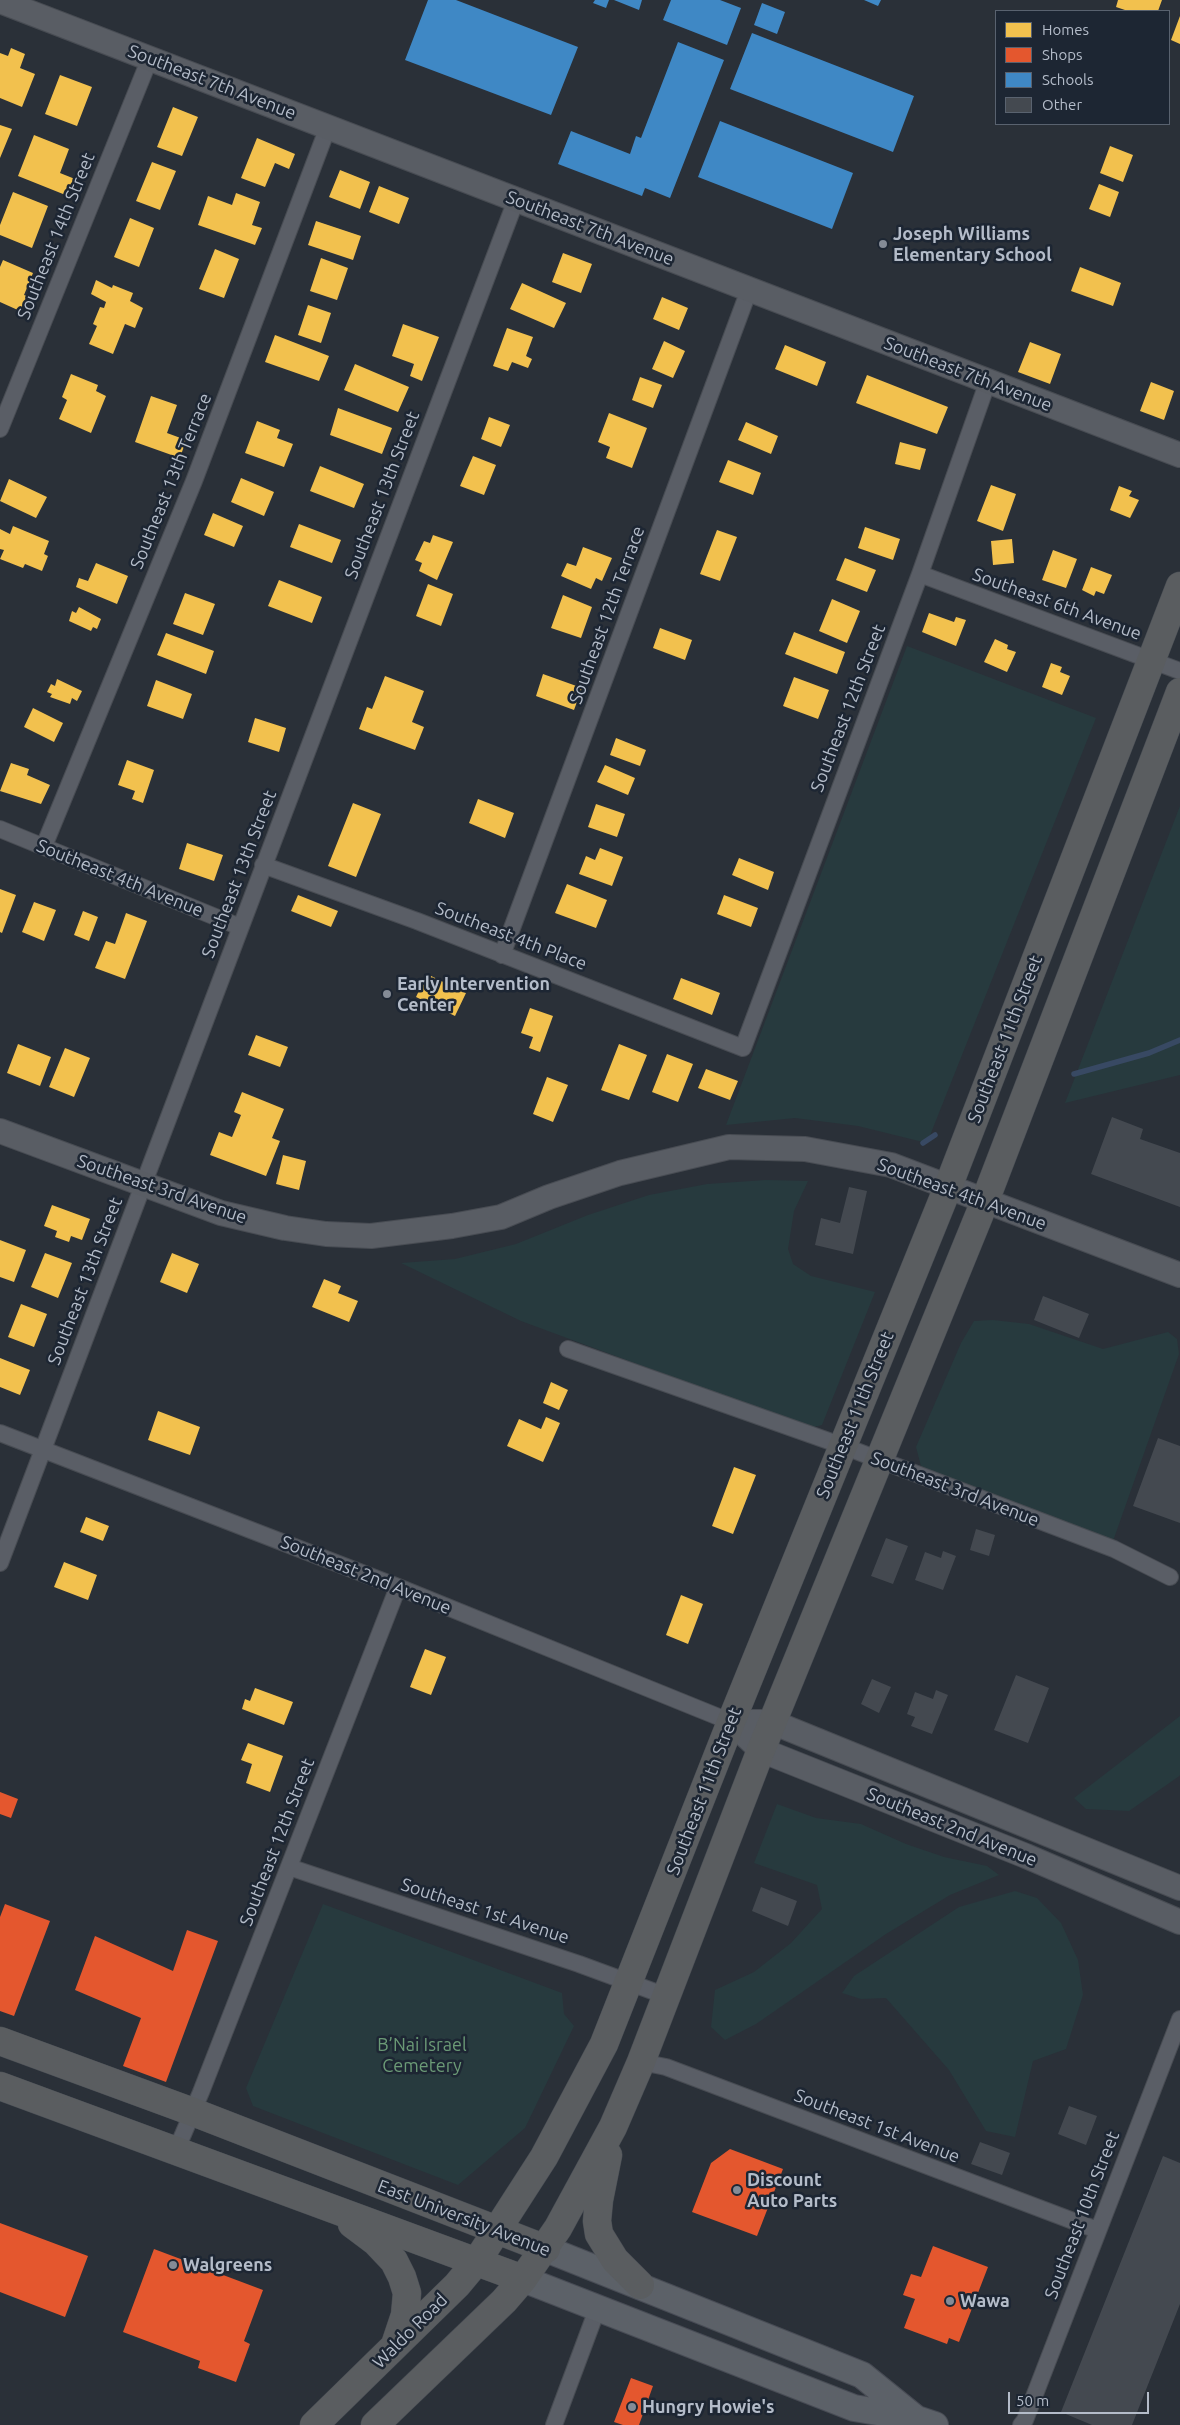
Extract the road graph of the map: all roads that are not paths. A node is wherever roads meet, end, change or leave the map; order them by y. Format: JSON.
{"nodes":[{"id":1,"x":0,"y":1,"type":"edge"},
{"id":2,"x":150,"y":58,"type":"junction"},
{"id":3,"x":328,"y":127,"type":"junction"},
{"id":4,"x":516,"y":200,"type":"junction"},
{"id":5,"x":749,"y":290,"type":"junction"},
{"id":6,"x":988,"y":381,"type":"junction"},
{"id":7,"x":0,"y":429,"type":"edge"},
{"id":8,"x":1180,"y":455,"type":"edge"},
{"id":9,"x":920,"y":574,"type":"junction"},
{"id":10,"x":1180,"y":586,"type":"edge"},
{"id":11,"x":1152,"y":660,"type":"junction"},
{"id":12,"x":1180,"y":671,"type":"edge"},
{"id":13,"x":1180,"y":692,"type":"edge"},
{"id":14,"x":0,"y":828,"type":"edge"},
{"id":15,"x":44,"y":846,"type":"junction"},
{"id":16,"x":263,"y":865,"type":"junction"},
{"id":17,"x":240,"y":927,"type":"junction"},
{"id":18,"x":502,"y":955,"type":"junction"},
{"id":19,"x":744,"y":1048,"type":"joint"},
{"id":20,"x":0,"y":1131,"type":"edge"},
{"id":21,"x":648,"y":1166,"type":"joint"},
{"id":22,"x":142,"y":1186,"type":"junction"},
{"id":23,"x":948,"y":1187,"type":"junction"},
{"id":24,"x":985,"y":1201,"type":"junction"},
{"id":25,"x":1180,"y":1275,"type":"edge"},
{"id":26,"x":568,"y":1349,"type":"dead end"},
{"id":27,"x":0,"y":1433,"type":"edge"},
{"id":28,"x":843,"y":1446,"type":"junction"},
{"id":29,"x":43,"y":1449,"type":"junction"},
{"id":30,"x":879,"y":1460,"type":"junction"},
{"id":31,"x":0,"y":1562,"type":"edge"},
{"id":32,"x":1170,"y":1576,"type":"dead end"},
{"id":33,"x":398,"y":1587,"type":"junction"},
{"id":34,"x":731,"y":1722,"type":"junction"},
{"id":35,"x":772,"y":1722,"type":"junction"},
{"id":36,"x":760,"y":1750,"type":"junction"},
{"id":37,"x":289,"y":1868,"type":"junction"},
{"id":38,"x":1180,"y":1888,"type":"edge"},
{"id":39,"x":1180,"y":1922,"type":"edge"},
{"id":40,"x":630,"y":1982,"type":"junction"},
{"id":41,"x":666,"y":1996,"type":"junction"},
{"id":42,"x":1180,"y":2018,"type":"edge"},
{"id":43,"x":0,"y":2041,"type":"edge"},
{"id":44,"x":641,"y":2062,"type":"junction"},
{"id":45,"x":0,"y":2086,"type":"edge"},
{"id":46,"x":192,"y":2112,"type":"junction"},
{"id":47,"x":614,"y":2126,"type":"junction"},
{"id":48,"x":176,"y":2151,"type":"junction"},
{"id":49,"x":329,"y":2207,"type":"junction"},
{"id":50,"x":499,"y":2230,"type":"junction"},
{"id":51,"x":1097,"y":2230,"type":"junction"},
{"id":52,"x":546,"y":2249,"type":"junction"},
{"id":53,"x":476,"y":2261,"type":"junction"},
{"id":54,"x":523,"y":2278,"type":"junction"},
{"id":55,"x":640,"y":2285,"type":"junction"},
{"id":56,"x":598,"y":2307,"type":"junction"},
{"id":57,"x":394,"y":2348,"type":"junction"},
{"id":58,"x":924,"y":2421,"type":"edge"},
{"id":59,"x":314,"y":2425,"type":"edge"},
{"id":60,"x":375,"y":2425,"type":"edge"},
{"id":61,"x":554,"y":2425,"type":"edge"},
{"id":62,"x":1021,"y":2425,"type":"edge"}],
"edges":[{"from":1,"to":2,"type":"street","name":"Southeast 7th Avenue"},
{"from":2,"to":3,"type":"street","name":"Southeast 7th Avenue"},
{"from":2,"to":7,"type":"street","name":"Southeast 14th Street"},
{"from":3,"to":4,"type":"street","name":"Southeast 7th Avenue"},
{"from":3,"to":15,"type":"street","name":"Southeast 13th Terrace"},
{"from":4,"to":5,"type":"street","name":"Southeast 7th Avenue"},
{"from":4,"to":16,"type":"street","name":"Southeast 13th Street"},
{"from":5,"to":6,"type":"street","name":"Southeast 7th Avenue"},
{"from":5,"to":18,"type":"street","name":"Southeast 12th Terrace"},
{"from":6,"to":8,"type":"street","name":"Southeast 7th Avenue"},
{"from":6,"to":9,"type":"street","name":"Southeast 12th Street"},
{"from":9,"to":11,"type":"street","name":"Southeast 6th Avenue"},
{"from":9,"to":19,"type":"street","name":"Southeast 12th Street"},
{"from":10,"to":11,"type":"highway","name":"Southeast 11th Street"},
{"from":11,"to":12,"type":"street","name":"Southeast 6th Avenue"},
{"from":11,"to":23,"type":"highway","name":"Southeast 11th Street"},
{"from":13,"to":24,"type":"highway"},
{"from":14,"to":15,"type":"street","name":"Southeast 4th Avenue"},
{"from":15,"to":17,"type":"street","name":"Southeast 4th Avenue"},
{"from":16,"to":17,"type":"street","name":"Southeast 13th Street"},
{"from":16,"to":18,"type":"street","name":"Southeast 4th Place"},
{"from":17,"to":22,"type":"street","name":"Southeast 13th Street"},
{"from":18,"to":19,"type":"street","name":"Southeast 4th Place"},
{"from":20,"to":22,"type":"street","name":"Southeast 3rd Avenue"},
{"from":21,"to":22,"type":"street","name":"Southeast 3rd Avenue"},
{"from":21,"to":23,"type":"street","name":"Southeast 4th Avenue"},
{"from":22,"to":29,"type":"street","name":"Southeast 13th Street"},
{"from":23,"to":24,"type":"street","name":"Southeast 4th Avenue"},
{"from":23,"to":28,"type":"highway","name":"Southeast 11th Street"},
{"from":24,"to":25,"type":"street","name":"Southeast 4th Avenue"},
{"from":24,"to":30,"type":"highway"},
{"from":26,"to":28,"type":"street","name":"Southeast 3rd Avenue"},
{"from":27,"to":29,"type":"street","name":"Southeast 2nd Avenue"},
{"from":28,"to":30,"type":"street","name":"Southeast 3rd Avenue"},
{"from":28,"to":34,"type":"highway","name":"Southeast 11th Street"},
{"from":29,"to":31,"type":"street","name":"Southeast 13th Street"},
{"from":29,"to":33,"type":"street","name":"Southeast 2nd Avenue"},
{"from":30,"to":32,"type":"street","name":"Southeast 3rd Avenue"},
{"from":30,"to":35,"type":"highway"},
{"from":33,"to":34,"type":"street","name":"Southeast 2nd Avenue"},
{"from":33,"to":37,"type":"street","name":"Southeast 12th Street"},
{"from":34,"to":35,"type":"street","name":"Southeast 2nd Avenue"},
{"from":34,"to":36,"type":"street","name":"Southeast 2nd Avenue"},
{"from":34,"to":40,"type":"highway","name":"Southeast 11th Street"},
{"from":35,"to":36,"type":"highway"},
{"from":35,"to":38,"type":"street","name":"Southeast 2nd Avenue"},
{"from":36,"to":39,"type":"street","name":"Southeast 2nd Avenue"},
{"from":36,"to":41,"type":"highway"},
{"from":37,"to":40,"type":"street","name":"Southeast 1st Avenue"},
{"from":37,"to":46,"type":"street","name":"Southeast 12th Street"},
{"from":40,"to":41,"type":"street","name":"Southeast 1st Avenue"},
{"from":40,"to":50,"type":"highway","name":"Southeast 11th Street"},
{"from":41,"to":44,"type":"highway"},
{"from":42,"to":51,"type":"street","name":"Southeast 10th Street"},
{"from":43,"to":46,"type":"highway","name":"East University Avenue"},
{"from":44,"to":47,"type":"highway"},
{"from":44,"to":51,"type":"street","name":"Southeast 1st Avenue"},
{"from":45,"to":48,"type":"highway","name":"East University Avenue"},
{"from":46,"to":48,"type":"street","name":"Southeast 12th Street"},
{"from":46,"to":50,"type":"highway","name":"East University Avenue"},
{"from":47,"to":52,"type":"highway"},
{"from":47,"to":55,"type":"highway"},
{"from":48,"to":49,"type":"highway","name":"East University Avenue"},
{"from":49,"to":53,"type":"highway","name":"East University Avenue"},
{"from":49,"to":57,"type":"highway"},
{"from":50,"to":52,"type":"highway","name":"East University Avenue"},
{"from":50,"to":53,"type":"highway","name":"Waldo Road"},
{"from":51,"to":62,"type":"street","name":"Southeast 10th Street"},
{"from":52,"to":54,"type":"highway"},
{"from":52,"to":55,"type":"main road","name":"East University Avenue"},
{"from":53,"to":54,"type":"highway","name":"East University Avenue"},
{"from":53,"to":57,"type":"highway","name":"Waldo Road"},
{"from":54,"to":56,"type":"main road","name":"East University Avenue"},
{"from":54,"to":60,"type":"highway"},
{"from":55,"to":58,"type":"main road","name":"East University Avenue"},
{"from":56,"to":58,"type":"main road","name":"East University Avenue"},
{"from":56,"to":61,"type":"street"},
{"from":57,"to":59,"type":"highway","name":"Waldo Road"}]}
